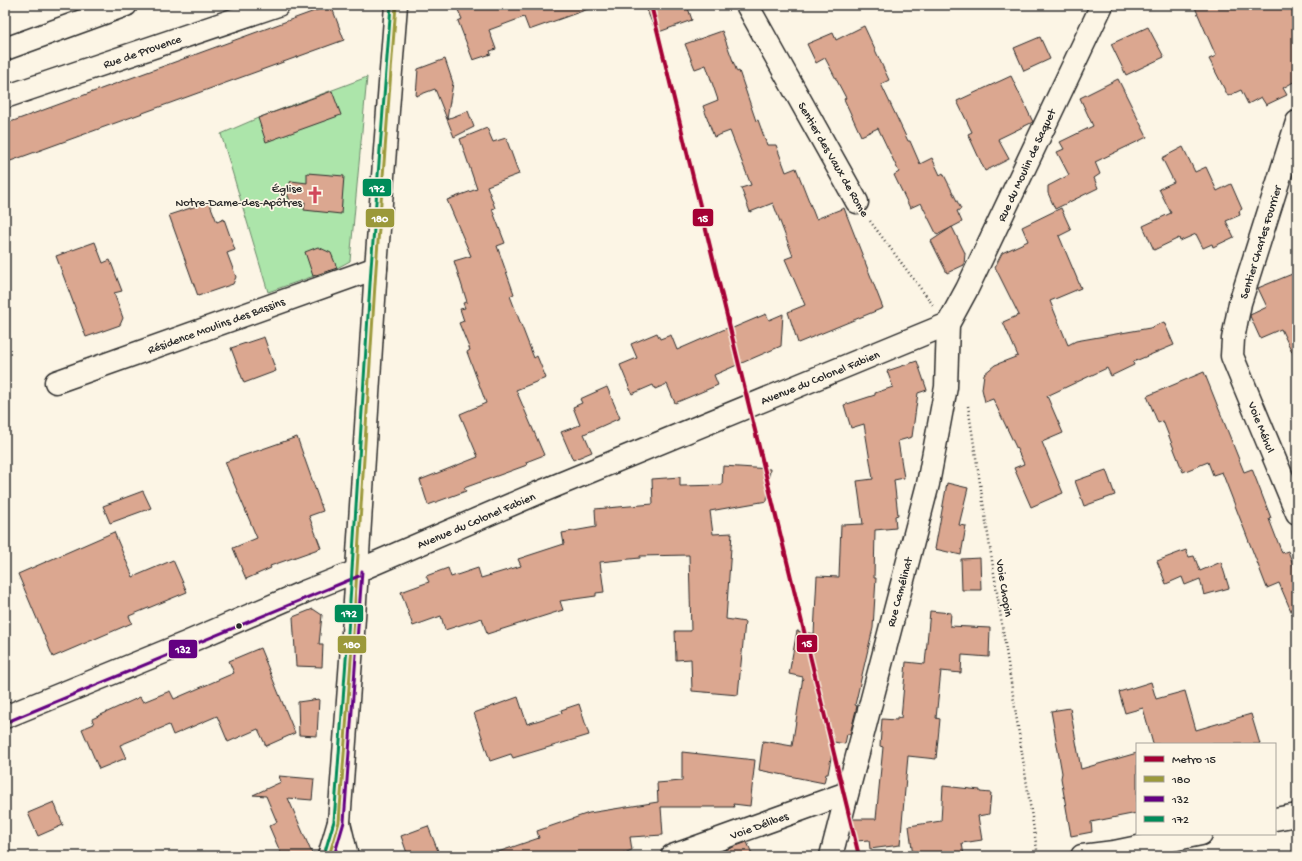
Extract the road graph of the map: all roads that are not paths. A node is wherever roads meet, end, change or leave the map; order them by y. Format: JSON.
{"nodes":[{"id":1,"x":126,"y":5,"type":"edge"},
{"id":2,"x":278,"y":5,"type":"edge"},
{"id":3,"x":396,"y":5,"type":"edge"},
{"id":4,"x":747,"y":5,"type":"edge"},
{"id":5,"x":1102,"y":5,"type":"edge"},
{"id":6,"x":5,"y":48,"type":"edge"},
{"id":7,"x":5,"y":97,"type":"edge"},
{"id":8,"x":1297,"y":122,"type":"edge"},
{"id":9,"x":857,"y":202,"type":"road end"},
{"id":10,"x":376,"y":268,"type":"junction"},
{"id":11,"x":948,"y":324,"type":"junction"},
{"id":12,"x":1233,"y":339,"type":"joint"},
{"id":13,"x":56,"y":382,"type":"dead end"},
{"id":14,"x":1297,"y":513,"type":"edge"},
{"id":15,"x":357,"y":571,"type":"junction"},
{"id":16,"x":5,"y":716,"type":"edge"},
{"id":17,"x":847,"y":793,"type":"junction"},
{"id":18,"x":1297,"y":815,"type":"edge"},
{"id":19,"x":1276,"y":819,"type":"edge"},
{"id":20,"x":339,"y":822,"type":"junction"},
{"id":21,"x":1197,"y":835,"type":"edge"},
{"id":22,"x":1114,"y":854,"type":"edge"},
{"id":23,"x":329,"y":856,"type":"edge"},
{"id":24,"x":347,"y":856,"type":"edge"},
{"id":25,"x":672,"y":856,"type":"edge"},
{"id":26,"x":831,"y":856,"type":"edge"},
{"id":27,"x":1082,"y":856,"type":"edge"}],
"edges":[{"from":1,"to":6,"type":"street"},
{"from":2,"to":7,"type":"street","name":"Rue de Provence"},
{"from":3,"to":10,"type":"street"},
{"from":4,"to":9,"type":"street","name":"Sentier des Vaux de Rome"},
{"from":5,"to":11,"type":"street","name":"Rue du Moulin de Saquet"},
{"from":8,"to":12,"type":"street","name":"Sentier Charles Fourrier"},
{"from":10,"to":13,"type":"street","name":"Résidence Moulins des Bassins"},
{"from":10,"to":15,"type":"street"},
{"from":11,"to":15,"type":"street","name":"Avenue du Colonel Fabien"},
{"from":11,"to":17,"type":"street","name":"Rue Camélinat"},
{"from":12,"to":14,"type":"street","name":"Voie Méhul"},
{"from":15,"to":16,"type":"street","name":"Avenue du Colonel Fabien"},
{"from":15,"to":20,"type":"street"},
{"from":17,"to":25,"type":"street","name":"Voie Délibes"},
{"from":17,"to":26,"type":"street","name":"Rue Camélinat"},
{"from":18,"to":19,"type":"street"},
{"from":20,"to":23,"type":"street"},
{"from":20,"to":24,"type":"street"},
{"from":21,"to":22,"type":"street"},
{"from":22,"to":27,"type":"street"}]}
